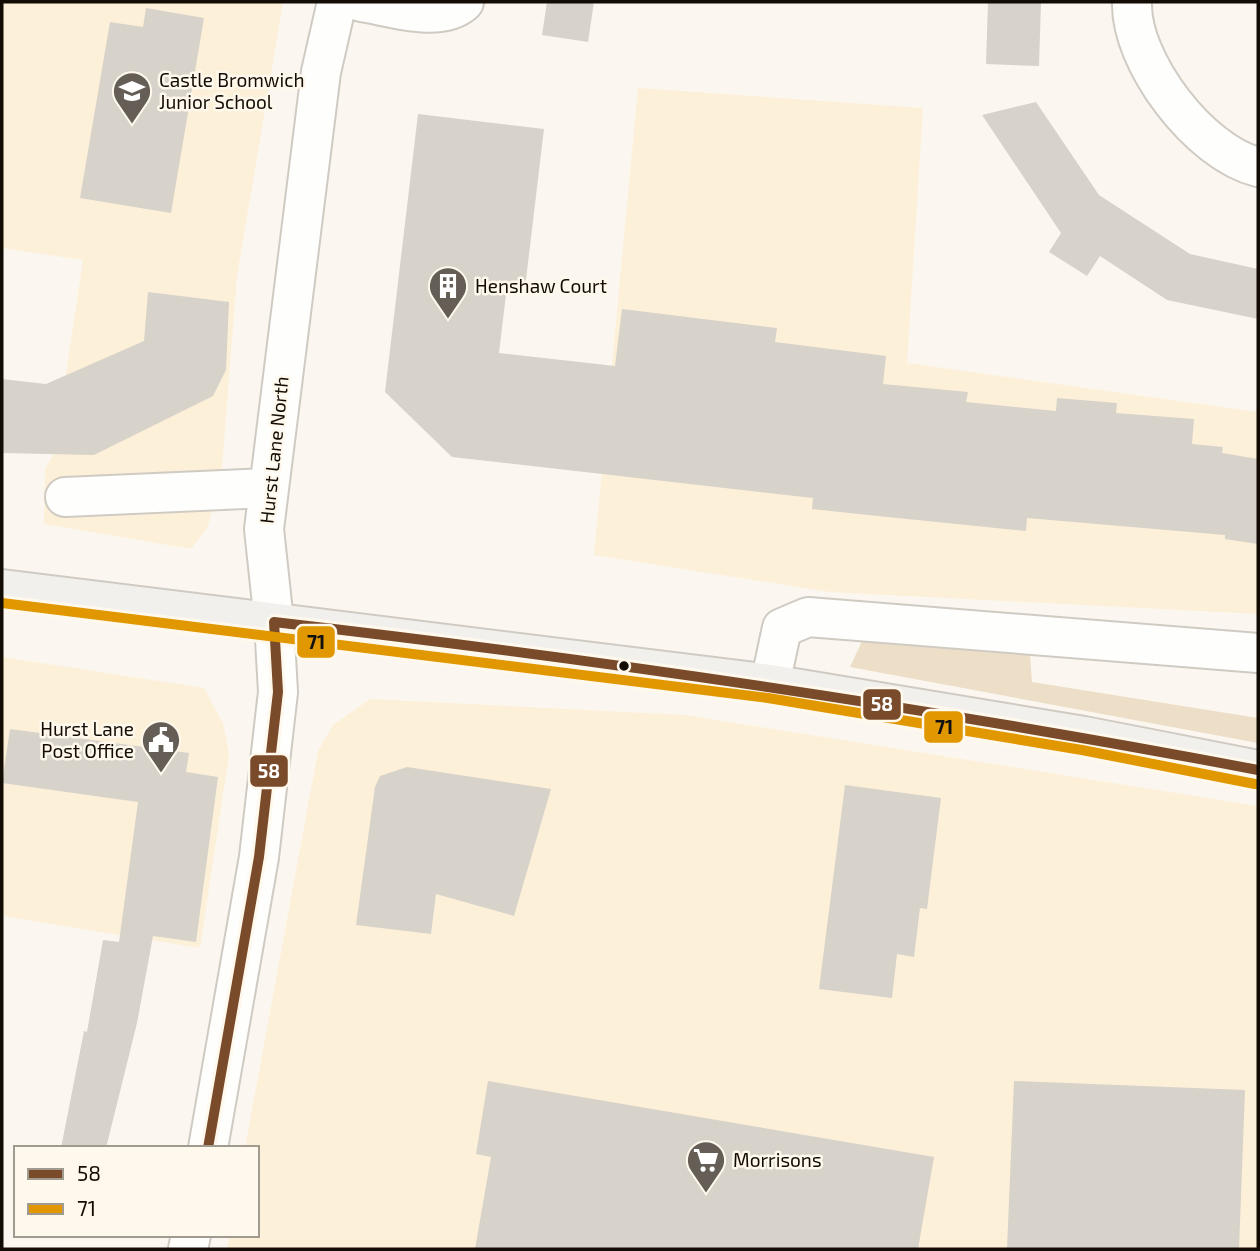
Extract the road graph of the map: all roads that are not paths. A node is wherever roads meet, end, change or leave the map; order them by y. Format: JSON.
{"nodes":[{"id":1,"x":337,"y":2,"type":"edge"},
{"id":2,"x":360,"y":2,"type":"edge"},
{"id":3,"x":464,"y":2,"type":"edge"},
{"id":4,"x":1132,"y":2,"type":"edge"},
{"id":5,"x":1258,"y":167,"type":"edge"},
{"id":6,"x":269,"y":488,"type":"junction"},
{"id":7,"x":65,"y":497,"type":"dead end"},
{"id":8,"x":2,"y":589,"type":"edge"},
{"id":9,"x":274,"y":622,"type":"junction"},
{"id":10,"x":1258,"y":653,"type":"edge"},
{"id":11,"x":770,"y":684,"type":"junction"},
{"id":12,"x":1258,"y":770,"type":"edge"},
{"id":13,"x":208,"y":1146,"type":"edge"}],
"edges":[{"from":1,"to":6,"type":"street","name":"Hurst Lane North"},
{"from":2,"to":3,"type":"street"},
{"from":4,"to":5,"type":"street"},
{"from":6,"to":7,"type":"street"},
{"from":6,"to":9,"type":"street","name":"Hurst Lane North"},
{"from":8,"to":9,"type":"main road"},
{"from":9,"to":11,"type":"main road"},
{"from":9,"to":13,"type":"street","name":"Hurst Lane North"},
{"from":10,"to":11,"type":"street"},
{"from":11,"to":12,"type":"main road"}]}
